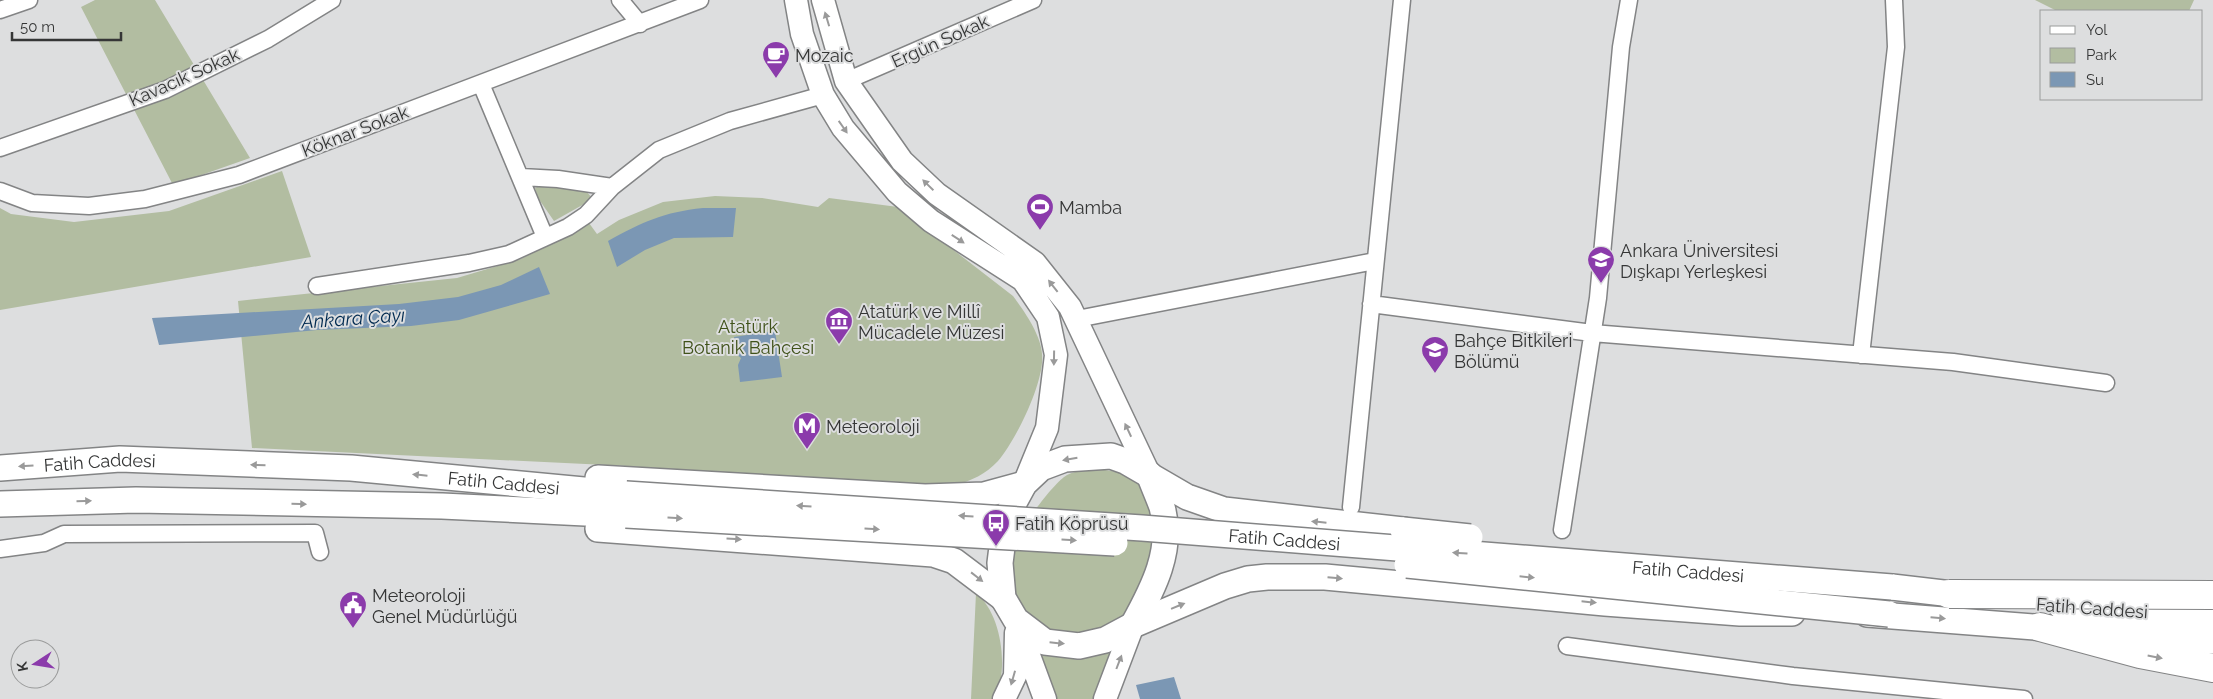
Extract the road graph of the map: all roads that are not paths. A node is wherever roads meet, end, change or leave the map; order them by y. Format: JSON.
{"nodes":[{"id":1,"x":28,"y":0,"type":"edge"},
{"id":2,"x":332,"y":0,"type":"edge"},
{"id":3,"x":620,"y":0,"type":"edge"},
{"id":4,"x":700,"y":0,"type":"edge"},
{"id":5,"x":796,"y":0,"type":"edge"},
{"id":6,"x":823,"y":0,"type":"edge"},
{"id":7,"x":1033,"y":0,"type":"edge"},
{"id":8,"x":1402,"y":0,"type":"edge"},
{"id":9,"x":1629,"y":0,"type":"edge"},
{"id":10,"x":1894,"y":0,"type":"edge"},
{"id":11,"x":0,"y":10,"type":"edge"},
{"id":12,"x":640,"y":24,"type":"junction"},
{"id":13,"x":846,"y":82,"type":"junction"},
{"id":14,"x":481,"y":84,"type":"junction"},
{"id":15,"x":824,"y":95,"type":"junction"},
{"id":16,"x":0,"y":148,"type":"edge"},
{"id":17,"x":521,"y":177,"type":"junction"},
{"id":18,"x":612,"y":187,"type":"junction"},
{"id":19,"x":0,"y":191,"type":"edge"},
{"id":20,"x":545,"y":237,"type":"junction"},
{"id":21,"x":1376,"y":261,"type":"junction"},
{"id":22,"x":317,"y":286,"type":"dead end"},
{"id":23,"x":1371,"y":304,"type":"junction"},
{"id":24,"x":1077,"y":320,"type":"junction"},
{"id":25,"x":1592,"y":333,"type":"junction"},
{"id":26,"x":1860,"y":354,"type":"junction"},
{"id":27,"x":2106,"y":383,"type":"dead end"},
{"id":28,"x":0,"y":468,"type":"edge"},
{"id":29,"x":1149,"y":474,"type":"junction"},
{"id":30,"x":468,"y":480,"type":"junction"},
{"id":31,"x":1024,"y":484,"type":"junction"},
{"id":32,"x":0,"y":504,"type":"edge"},
{"id":33,"x":626,"y":505,"type":"junction"},
{"id":34,"x":442,"y":506,"type":"junction"},
{"id":35,"x":1350,"y":507,"type":"dead end"},
{"id":36,"x":1562,"y":530,"type":"dead end"},
{"id":37,"x":0,"y":549,"type":"edge"},
{"id":38,"x":320,"y":552,"type":"dead end"},
{"id":39,"x":1892,"y":587,"type":"junction"},
{"id":40,"x":1950,"y":594,"type":"junction"},
{"id":41,"x":2213,"y":595,"type":"edge"},
{"id":42,"x":1003,"y":598,"type":"junction"},
{"id":43,"x":1889,"y":614,"type":"junction"},
{"id":44,"x":2213,"y":617,"type":"edge"},
{"id":45,"x":1016,"y":620,"type":"junction"},
{"id":46,"x":1133,"y":625,"type":"junction"},
{"id":47,"x":2040,"y":627,"type":"junction"},
{"id":48,"x":2213,"y":641,"type":"edge"},
{"id":49,"x":1567,"y":646,"type":"dead end"},
{"id":50,"x":2213,"y":668,"type":"edge"},
{"id":51,"x":1004,"y":699,"type":"edge"},
{"id":52,"x":1045,"y":699,"type":"edge"},
{"id":53,"x":1105,"y":699,"type":"edge"},
{"id":54,"x":2024,"y":699,"type":"edge"}],
"edges":[{"from":1,"to":11,"type":"street"},
{"from":2,"to":16,"type":"street","name":"Kavacık Sokak"},
{"from":3,"to":12,"type":"street"},
{"from":4,"to":12,"type":"street","name":"Köknar Sokak"},
{"from":5,"to":15,"type":"main road"},
{"from":13,"to":6,"type":"main road","one_way":true},
{"from":7,"to":13,"type":"street","name":"Ergün Sokak"},
{"from":8,"to":21,"type":"street"},
{"from":9,"to":25,"type":"street"},
{"from":10,"to":26,"type":"street"},
{"from":12,"to":14,"type":"street","name":"Köknar Sokak"},
{"from":24,"to":13,"type":"main road","one_way":true},
{"from":14,"to":17,"type":"street"},
{"from":14,"to":19,"type":"street","name":"Köknar Sokak"},
{"from":15,"to":18,"type":"street"},
{"from":15,"to":31,"type":"main road","one_way":true},
{"from":17,"to":18,"type":"street"},
{"from":17,"to":20,"type":"street"},
{"from":18,"to":20,"type":"street"},
{"from":20,"to":22,"type":"street"},
{"from":21,"to":23,"type":"street"},
{"from":21,"to":24,"type":"street"},
{"from":23,"to":25,"type":"street"},
{"from":23,"to":35,"type":"street"},
{"from":29,"to":24,"type":"main road","one_way":true},
{"from":25,"to":26,"type":"street"},
{"from":25,"to":36,"type":"street"},
{"from":26,"to":27,"type":"street"},
{"from":30,"to":28,"type":"main road","name":"Fatih Caddesi","one_way":true},
{"from":29,"to":31,"type":"main road","one_way":true},
{"from":39,"to":29,"type":"main road","one_way":true,"bridge":true},
{"from":29,"to":46,"type":"main road"},
{"from":30,"to":31,"type":"main road"},
{"from":30,"to":33,"type":"main road","name":"Fatih Caddesi"},
{"from":31,"to":42,"type":"main road"},
{"from":32,"to":34,"type":"main road","name":"Fatih Caddesi","one_way":true},
{"from":33,"to":34,"type":"main road","name":"Fatih Caddesi"},
{"from":39,"to":33,"type":"main road","name":"Fatih Caddesi","one_way":true,"bridge":true},
{"from":33,"to":43,"type":"main road","name":"Fatih Caddesi","one_way":true,"bridge":true},
{"from":34,"to":42,"type":"main road","one_way":true},
{"from":37,"to":38,"type":"street"},
{"from":39,"to":40,"type":"main road","name":"Fatih Caddesi"},
{"from":40,"to":41,"type":"highway","bridge":true},
{"from":40,"to":44,"type":"main road","name":"Fatih Caddesi","bridge":true},
{"from":42,"to":45,"type":"main road"},
{"from":46,"to":43,"type":"main road","one_way":true,"bridge":true},
{"from":43,"to":47,"type":"main road","name":"Fatih Caddesi","one_way":true},
{"from":45,"to":46,"type":"main road","one_way":true},
{"from":45,"to":51,"type":"main road","one_way":true},
{"from":45,"to":52,"type":"main road"},
{"from":53,"to":46,"type":"main road","one_way":true},
{"from":47,"to":48,"type":"main road","name":"Fatih Caddesi"},
{"from":47,"to":50,"type":"highway","one_way":true},
{"from":49,"to":54,"type":"street"}]}
